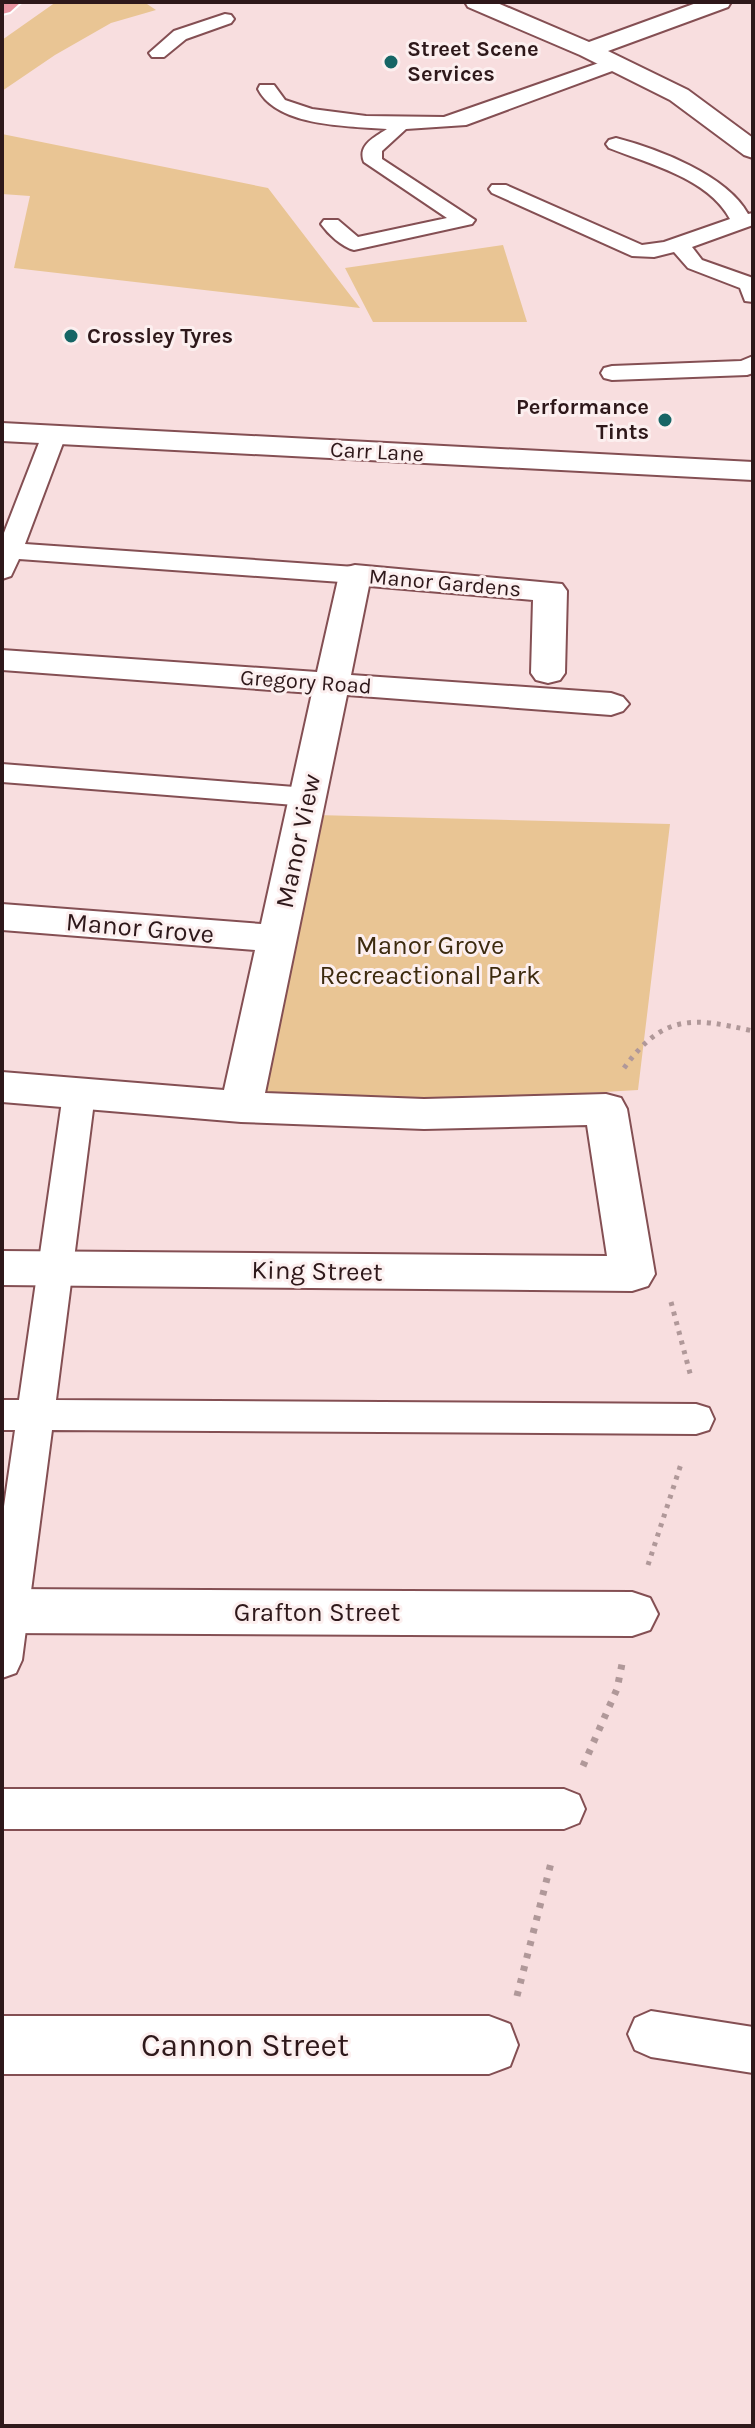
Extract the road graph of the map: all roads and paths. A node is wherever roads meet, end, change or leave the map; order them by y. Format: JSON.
{"nodes":[{"id":1,"x":10,"y":2,"type":"edge"},
{"id":2,"x":476,"y":2,"type":"edge"},
{"id":3,"x":720,"y":2,"type":"edge"},
{"id":4,"x":2,"y":7,"type":"edge"},
{"id":5,"x":225,"y":19,"type":"dead end"},
{"id":6,"x":588,"y":50,"type":"junction"},
{"id":7,"x":158,"y":53,"type":"dead end"},
{"id":8,"x":616,"y":63,"type":"junction"},
{"id":9,"x":267,"y":89,"type":"dead end"},
{"id":10,"x":399,"y":124,"type":"junction"},
{"id":11,"x":748,"y":142,"type":"edge"},
{"id":12,"x":616,"y":144,"type":"dead end"},
{"id":13,"x":499,"y":189,"type":"dead end"},
{"id":14,"x":747,"y":220,"type":"edge"},
{"id":15,"x":331,"y":224,"type":"dead end"},
{"id":16,"x":680,"y":246,"type":"junction"},
{"id":17,"x":753,"y":296,"type":"edge"},
{"id":18,"x":753,"y":363,"type":"edge"},
{"id":19,"x":612,"y":373,"type":"dead end"},
{"id":20,"x":2,"y":432,"type":"edge"},
{"id":21,"x":54,"y":435,"type":"junction"},
{"id":22,"x":753,"y":471,"type":"edge"},
{"id":23,"x":5,"y":557,"type":"edge"},
{"id":24,"x":355,"y":575,"type":"junction"},
{"id":25,"x":2,"y":660,"type":"edge"},
{"id":26,"x":548,"y":673,"type":"dead end"},
{"id":27,"x":332,"y":683,"type":"junction"},
{"id":28,"x":611,"y":704,"type":"dead end"},
{"id":29,"x":2,"y":773,"type":"edge"},
{"id":30,"x":307,"y":797,"type":"junction"},
{"id":31,"x":2,"y":917,"type":"edge"},
{"id":32,"x":278,"y":939,"type":"junction"},
{"id":33,"x":753,"y":1031,"type":"edge"},
{"id":34,"x":2,"y":1087,"type":"edge"},
{"id":35,"x":79,"y":1094,"type":"junction"},
{"id":36,"x":241,"y":1107,"type":"junction"},
{"id":37,"x":606,"y":1109,"type":"junction"},
{"id":38,"x":2,"y":1268,"type":"edge"},
{"id":39,"x":55,"y":1268,"type":"junction"},
{"id":40,"x":19,"y":1415,"type":"edge"},
{"id":41,"x":696,"y":1419,"type":"dead end"},
{"id":42,"x":5,"y":1611,"type":"edge"},
{"id":43,"x":632,"y":1614,"type":"dead end"},
{"id":44,"x":2,"y":1660,"type":"edge"},
{"id":45,"x":2,"y":1809,"type":"edge"},
{"id":46,"x":564,"y":1809,"type":"dead end"},
{"id":47,"x":651,"y":2034,"type":"dead end"},
{"id":48,"x":2,"y":2045,"type":"edge"},
{"id":49,"x":489,"y":2045,"type":"dead end"},
{"id":50,"x":753,"y":2050,"type":"edge"}],
"edges":[{"from":1,"to":4,"type":"main road"},
{"from":2,"to":6,"type":"street"},
{"from":3,"to":6,"type":"street"},
{"from":5,"to":7,"type":"lane"},
{"from":6,"to":8,"type":"street"},
{"from":8,"to":10,"type":"lane"},
{"from":8,"to":11,"type":"street"},
{"from":9,"to":10,"type":"lane"},
{"from":10,"to":15,"type":"lane"},
{"from":12,"to":14,"type":"lane"},
{"from":13,"to":16,"type":"lane"},
{"from":14,"to":16,"type":"lane"},
{"from":16,"to":17,"type":"lane"},
{"from":18,"to":19,"type":"lane"},
{"from":20,"to":21,"type":"street","name":"Carr Lane"},
{"from":21,"to":22,"type":"street","name":"Carr Lane"},
{"from":21,"to":23,"type":"lane"},
{"from":23,"to":24,"type":"lane"},
{"from":24,"to":26,"type":"street","name":"Manor Gardens"},
{"from":24,"to":27,"type":"street","name":"Manor View"},
{"from":25,"to":27,"type":"street","name":"Gregory Road"},
{"from":27,"to":28,"type":"street","name":"Gregory Road"},
{"from":27,"to":30,"type":"street","name":"Manor View"},
{"from":29,"to":30,"type":"lane"},
{"from":30,"to":32,"type":"street","name":"Manor View"},
{"from":31,"to":32,"type":"street","name":"Manor Grove"},
{"from":32,"to":36,"type":"street","name":"Manor View"},
{"from":33,"to":37,"type":"path"},
{"from":34,"to":35,"type":"street"},
{"from":35,"to":36,"type":"street"},
{"from":35,"to":39,"type":"lane"},
{"from":36,"to":37,"type":"street"},
{"from":37,"to":39,"type":"street","name":"King Street"},
{"from":38,"to":39,"type":"street","name":"King Street"},
{"from":39,"to":40,"type":"lane"},
{"from":40,"to":41,"type":"lane"},
{"from":40,"to":42,"type":"lane"},
{"from":42,"to":43,"type":"street","name":"Grafton Street"},
{"from":42,"to":44,"type":"lane"},
{"from":45,"to":46,"type":"lane"},
{"from":47,"to":50,"type":"lane"},
{"from":48,"to":49,"type":"street","name":"Cannon Street"}]}
